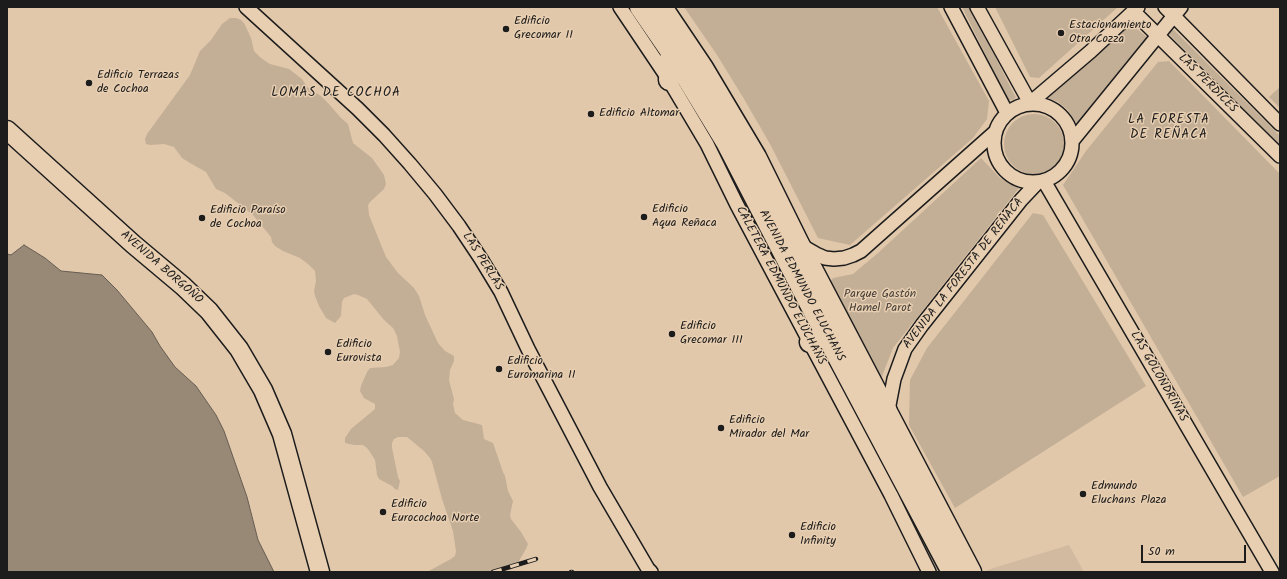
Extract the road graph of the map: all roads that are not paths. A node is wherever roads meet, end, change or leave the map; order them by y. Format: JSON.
{"nodes":[{"id":1,"x":246,"y":7,"type":"edge"},
{"id":2,"x":620,"y":7,"type":"edge"},
{"id":3,"x":640,"y":7,"type":"edge"},
{"id":4,"x":951,"y":7,"type":"edge"},
{"id":5,"x":977,"y":7,"type":"edge"},
{"id":6,"x":664,"y":9,"type":"edge"},
{"id":7,"x":1136,"y":9,"type":"edge"},
{"id":8,"x":1173,"y":10,"type":"edge"},
{"id":9,"x":1157,"y":35,"type":"junction"},
{"id":10,"x":671,"y":52,"type":"junction"},
{"id":11,"x":669,"y":80,"type":"junction"},
{"id":12,"x":1030,"y":103,"type":"junction"},
{"id":13,"x":1007,"y":113,"type":"junction"},
{"id":14,"x":1280,"y":124,"type":"edge"},
{"id":15,"x":7,"y":130,"type":"edge"},
{"id":16,"x":995,"y":132,"type":"junction"},
{"id":17,"x":1073,"y":140,"type":"junction"},
{"id":18,"x":1280,"y":156,"type":"edge"},
{"id":19,"x":1041,"y":182,"type":"junction"},
{"id":20,"x":798,"y":244,"type":"junction"},
{"id":21,"x":818,"y":338,"type":"junction"},
{"id":22,"x":848,"y":338,"type":"junction"},
{"id":23,"x":890,"y":418,"type":"junction"},
{"id":24,"x":650,"y":571,"type":"edge"},
{"id":25,"x":320,"y":572,"type":"edge"},
{"id":26,"x":929,"y":572,"type":"edge"},
{"id":27,"x":952,"y":572,"type":"edge"},
{"id":28,"x":971,"y":572,"type":"edge"},
{"id":29,"x":1272,"y":572,"type":"edge"}],
"edges":[{"from":1,"to":24,"type":"street","name":"LAS PERLAS"},
{"from":2,"to":11,"type":"street","name":"CALETERA EDMUNDO ELUCHANS"},
{"from":3,"to":10,"type":"main road","name":"AVENIDA EDMUNDO ELUCHANS"},
{"from":4,"to":13,"type":"street"},
{"from":5,"to":12,"type":"street"},
{"from":6,"to":10,"type":"main road"},
{"from":6,"to":20,"type":"main road","name":"AVENIDA EDMUNDO ELUCHANS"},
{"from":7,"to":9,"type":"street","name":"LAS PERDICES"},
{"from":7,"to":12,"type":"street"},
{"from":8,"to":9,"type":"street","name":"AVENIDA LA FORESTA DE REÑACA"},
{"from":8,"to":14,"type":"street","name":"LAS PERDICES"},
{"from":9,"to":17,"type":"street","name":"AVENIDA LA FORESTA DE REÑACA"},
{"from":9,"to":18,"type":"street","name":"LAS PERDICES"},
{"from":10,"to":11,"type":"main road"},
{"from":10,"to":21,"type":"main road","name":"AVENIDA EDMUNDO ELUCHANS"},
{"from":11,"to":21,"type":"street","name":"CALETERA EDMUNDO ELUCHANS"},
{"from":12,"to":13,"type":"street"},
{"from":12,"to":17,"type":"street"},
{"from":13,"to":16,"type":"street","name":"AVENIDA LA FORESTA DE REÑACA"},
{"from":15,"to":25,"type":"main road","name":"AVENIDA BORGOÑO"},
{"from":16,"to":19,"type":"street","name":"AVENIDA LA FORESTA DE REÑACA"},
{"from":16,"to":20,"type":"street","name":"AVENIDA LA FORESTA DE REÑACA"},
{"from":17,"to":19,"type":"street","name":"AVENIDA LA FORESTA DE REÑACA"},
{"from":19,"to":23,"type":"street","name":"AVENIDA LA FORESTA DE REÑACA"},
{"from":19,"to":29,"type":"street","name":"LAS GOLONDRINAS"},
{"from":20,"to":22,"type":"main road","name":"AVENIDA EDMUNDO ELUCHANS"},
{"from":21,"to":22,"type":"main road"},
{"from":21,"to":26,"type":"street","name":"CALETERA EDMUNDO ELUCHANS"},
{"from":21,"to":27,"type":"main road","name":"AVENIDA EDMUNDO ELUCHANS"},
{"from":22,"to":23,"type":"main road","name":"AVENIDA EDMUNDO ELUCHANS"},
{"from":23,"to":28,"type":"main road","name":"AVENIDA EDMUNDO ELUCHANS"}]}
